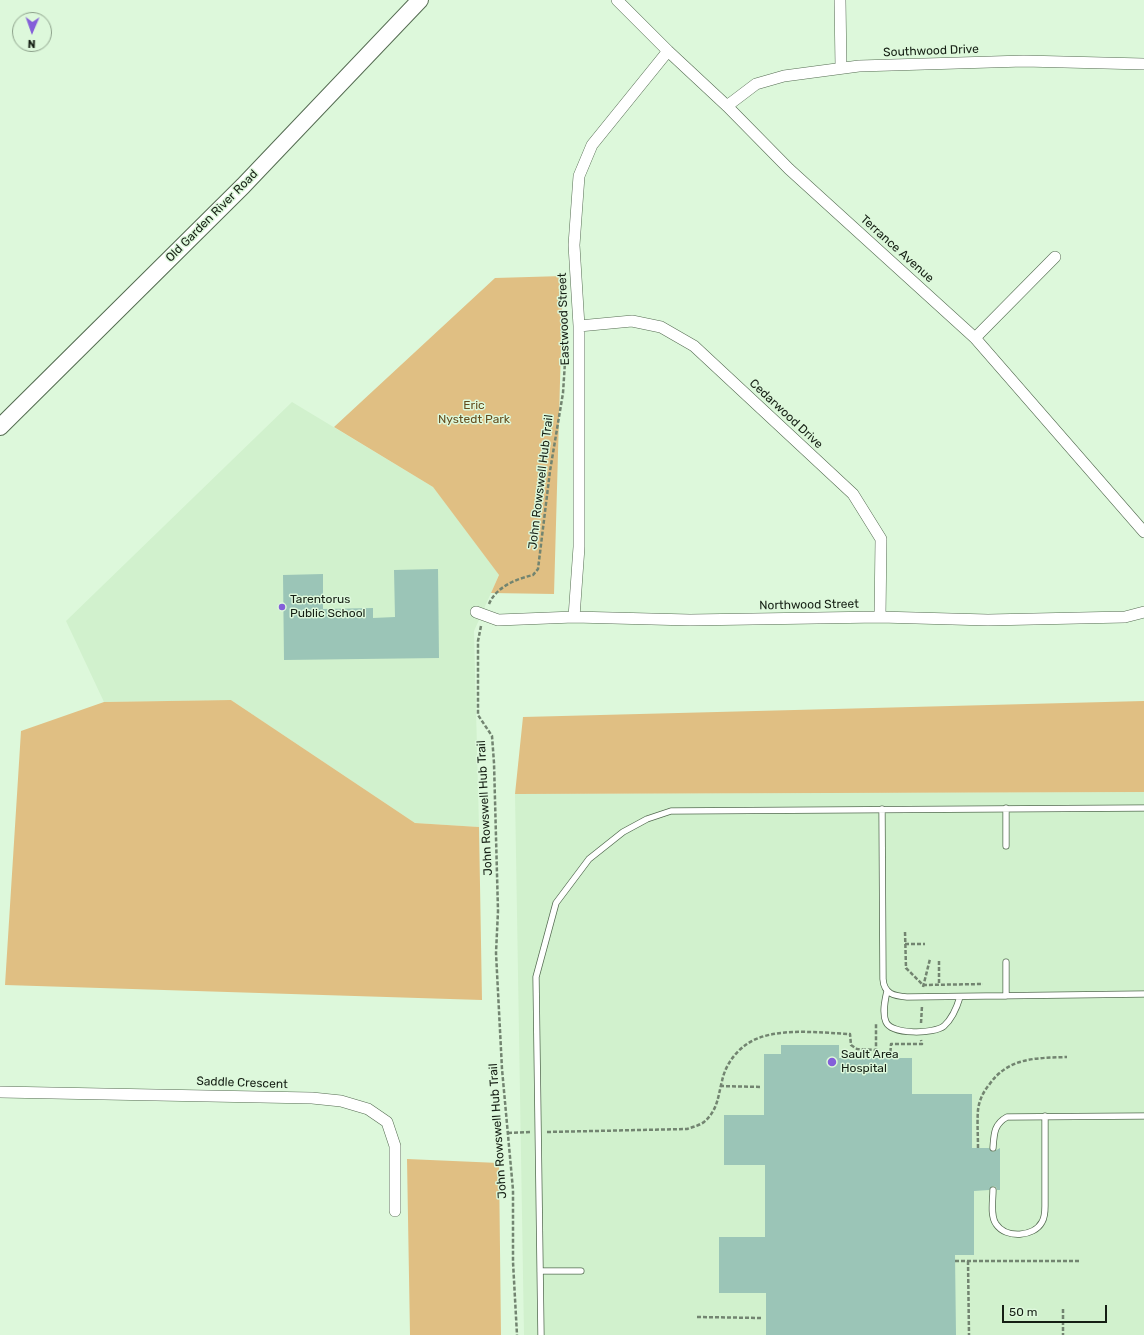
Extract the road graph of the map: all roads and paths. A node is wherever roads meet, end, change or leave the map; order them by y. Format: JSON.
{"nodes":[{"id":1,"x":420,"y":0,"type":"edge"},
{"id":2,"x":617,"y":0,"type":"edge"},
{"id":3,"x":840,"y":0,"type":"edge"},
{"id":4,"x":668,"y":51,"type":"junction"},
{"id":5,"x":1144,"y":64,"type":"edge"},
{"id":6,"x":841,"y":68,"type":"junction"},
{"id":7,"x":727,"y":106,"type":"junction"},
{"id":8,"x":1055,"y":257,"type":"dead end"},
{"id":9,"x":579,"y":326,"type":"junction"},
{"id":10,"x":975,"y":338,"type":"junction"},
{"id":11,"x":565,"y":361,"type":"dead end"},
{"id":12,"x":0,"y":427,"type":"edge"},
{"id":13,"x":1142,"y":525,"type":"edge"},
{"id":14,"x":1144,"y":612,"type":"edge"},
{"id":15,"x":480,"y":614,"type":"junction"},
{"id":16,"x":574,"y":617,"type":"junction"},
{"id":17,"x":880,"y":617,"type":"junction"},
{"id":18,"x":1006,"y":808,"type":"junction"},
{"id":19,"x":1144,"y":808,"type":"edge"},
{"id":20,"x":882,"y":809,"type":"junction"},
{"id":21,"x":1006,"y":846,"type":"dead end"},
{"id":22,"x":905,"y":932,"type":"dead end"},
{"id":23,"x":906,"y":944,"type":"junction"},
{"id":24,"x":925,"y":944,"type":"dead end"},
{"id":25,"x":930,"y":959,"type":"dead end"},
{"id":26,"x":938,"y":961,"type":"dead end"},
{"id":27,"x":1006,"y":962,"type":"dead end"},
{"id":28,"x":983,"y":984,"type":"dead end"},
{"id":29,"x":923,"y":985,"type":"junction"},
{"id":30,"x":939,"y":985,"type":"junction"},
{"id":31,"x":887,"y":991,"type":"junction"},
{"id":32,"x":1144,"y":994,"type":"edge"},
{"id":33,"x":960,"y":996,"type":"junction"},
{"id":34,"x":1006,"y":996,"type":"junction"},
{"id":35,"x":922,"y":997,"type":"junction"},
{"id":36,"x":886,"y":1022,"type":"junction"},
{"id":37,"x":921,"y":1031,"type":"junction"},
{"id":38,"x":1067,"y":1056,"type":"dead end"},
{"id":39,"x":890,"y":1058,"type":"dead end"},
{"id":40,"x":720,"y":1086,"type":"junction"},
{"id":41,"x":762,"y":1087,"type":"dead end"},
{"id":42,"x":0,"y":1092,"type":"edge"},
{"id":43,"x":1044,"y":1116,"type":"junction"},
{"id":44,"x":1144,"y":1116,"type":"edge"},
{"id":45,"x":538,"y":1132,"type":"junction"},
{"id":46,"x":508,"y":1133,"type":"junction"},
{"id":47,"x":978,"y":1148,"type":"dead end"},
{"id":48,"x":993,"y":1148,"type":"dead end"},
{"id":49,"x":993,"y":1190,"type":"dead end"},
{"id":50,"x":395,"y":1211,"type":"dead end"},
{"id":51,"x":955,"y":1261,"type":"dead end"},
{"id":52,"x":968,"y":1261,"type":"junction"},
{"id":53,"x":1080,"y":1261,"type":"dead end"},
{"id":54,"x":540,"y":1271,"type":"junction"},
{"id":55,"x":581,"y":1271,"type":"dead end"},
{"id":56,"x":1063,"y":1309,"type":"dead end"},
{"id":57,"x":697,"y":1317,"type":"dead end"},
{"id":58,"x":762,"y":1318,"type":"dead end"},
{"id":59,"x":517,"y":1335,"type":"edge"},
{"id":60,"x":541,"y":1335,"type":"edge"},
{"id":61,"x":969,"y":1335,"type":"edge"},
{"id":62,"x":1063,"y":1335,"type":"edge"}],
"edges":[{"from":1,"to":12,"type":"main road","name":"Old Garden River Road"},
{"from":2,"to":4,"type":"street","name":"Terrance Avenue"},
{"from":3,"to":6,"type":"street"},
{"from":4,"to":7,"type":"street","name":"Terrance Avenue"},
{"from":4,"to":9,"type":"street","name":"Eastwood Street"},
{"from":5,"to":6,"type":"street","name":"Southwood Drive"},
{"from":6,"to":7,"type":"street","name":"Southwood Drive"},
{"from":7,"to":10,"type":"street","name":"Terrance Avenue"},
{"from":8,"to":10,"type":"street"},
{"from":9,"to":16,"type":"street","name":"Eastwood Street"},
{"from":9,"to":17,"type":"street","name":"Cedarwood Drive"},
{"from":10,"to":13,"type":"street","name":"Terrance Avenue"},
{"from":11,"to":15,"type":"path","name":"John Rowswell Hub Trail"},
{"from":14,"to":17,"type":"street","name":"Northwood Street"},
{"from":15,"to":16,"type":"street","name":"Northwood Street"},
{"from":15,"to":46,"type":"path","name":"John Rowswell Hub Trail"},
{"from":16,"to":17,"type":"street","name":"Northwood Street"},
{"from":18,"to":19,"type":"lane"},
{"from":18,"to":20,"type":"lane"},
{"from":18,"to":21,"type":"lane"},
{"from":20,"to":31,"type":"lane"},
{"from":20,"to":45,"type":"lane"},
{"from":22,"to":23,"type":"path"},
{"from":23,"to":24,"type":"path"},
{"from":23,"to":29,"type":"path"},
{"from":25,"to":29,"type":"path"},
{"from":26,"to":30,"type":"path"},
{"from":27,"to":34,"type":"lane"},
{"from":28,"to":30,"type":"path"},
{"from":29,"to":30,"type":"path"},
{"from":29,"to":35,"type":"path"},
{"from":31,"to":35,"type":"lane"},
{"from":31,"to":36,"type":"lane"},
{"from":32,"to":34,"type":"lane"},
{"from":33,"to":34,"type":"lane"},
{"from":33,"to":35,"type":"lane"},
{"from":33,"to":37,"type":"lane"},
{"from":35,"to":37,"type":"path"},
{"from":36,"to":37,"type":"lane"},
{"from":36,"to":40,"type":"path"},
{"from":37,"to":39,"type":"path"},
{"from":38,"to":47,"type":"path"},
{"from":40,"to":41,"type":"path"},
{"from":40,"to":45,"type":"path"},
{"from":42,"to":50,"type":"street","name":"Saddle Crescent"},
{"from":43,"to":44,"type":"lane"},
{"from":43,"to":48,"type":"lane"},
{"from":43,"to":49,"type":"lane"},
{"from":45,"to":46,"type":"path"},
{"from":45,"to":54,"type":"lane"},
{"from":46,"to":59,"type":"path","name":"John Rowswell Hub Trail"},
{"from":51,"to":52,"type":"path"},
{"from":52,"to":53,"type":"path"},
{"from":52,"to":61,"type":"path"},
{"from":54,"to":55,"type":"lane"},
{"from":54,"to":60,"type":"lane"},
{"from":56,"to":62,"type":"path"},
{"from":57,"to":58,"type":"path"}]}
